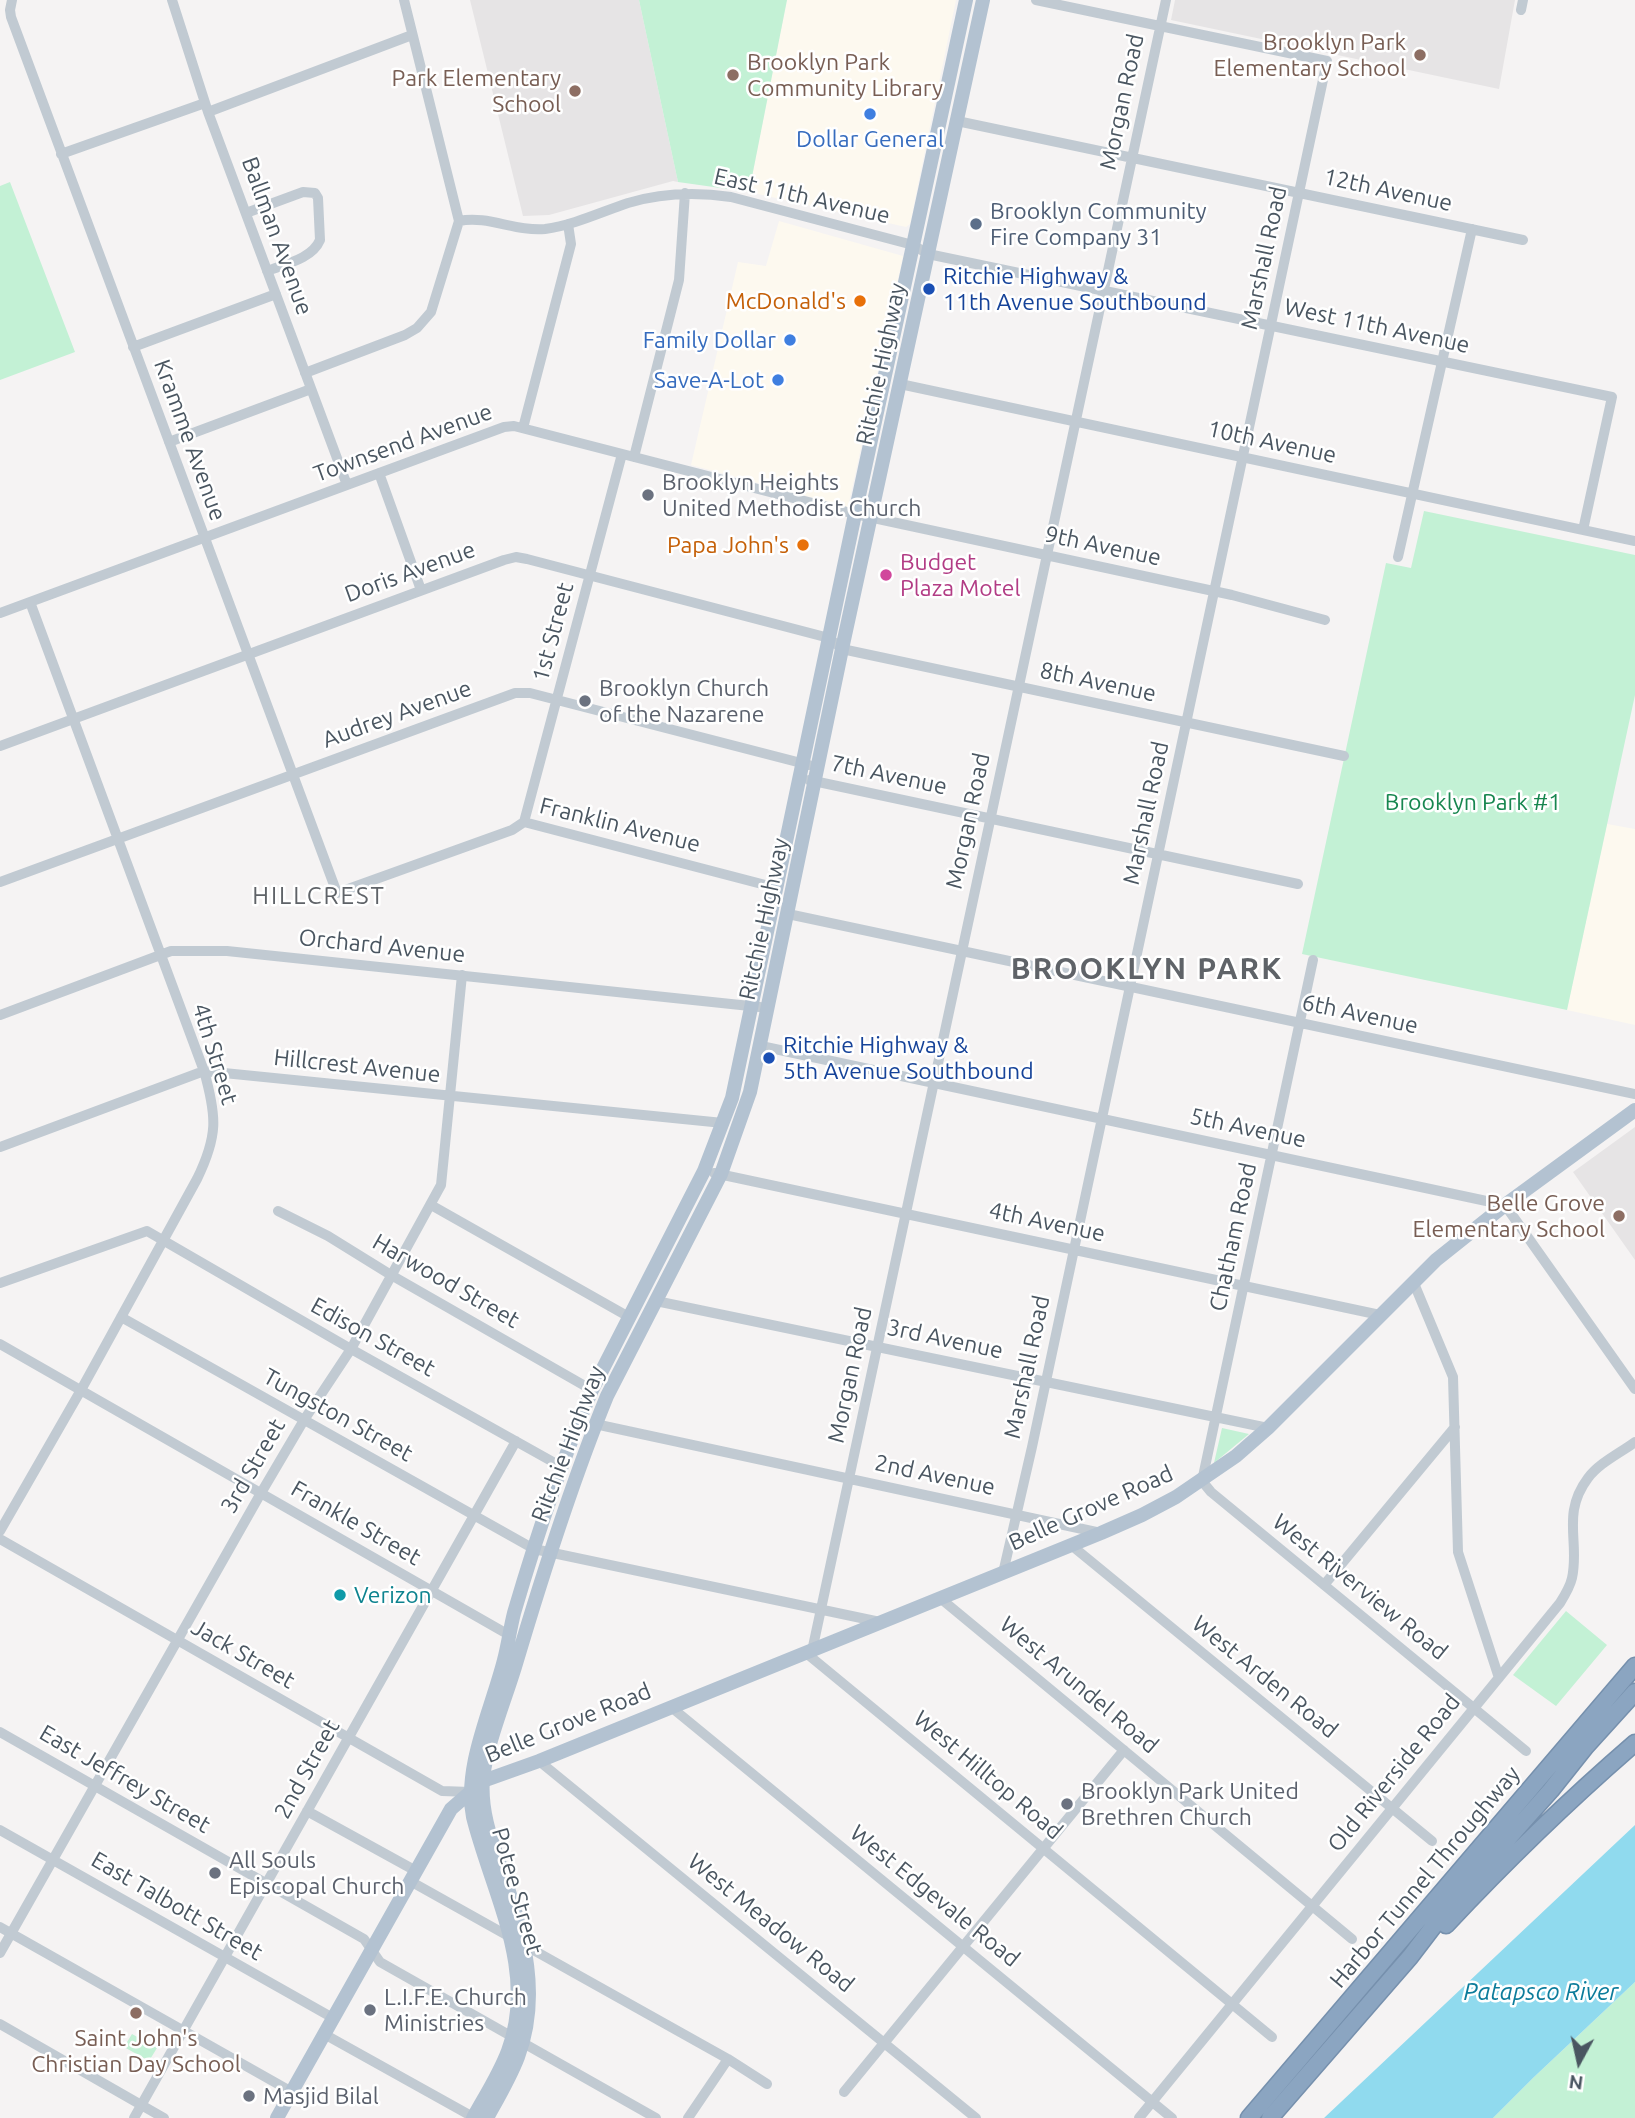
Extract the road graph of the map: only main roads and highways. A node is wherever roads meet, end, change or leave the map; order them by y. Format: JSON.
{"nodes":[{"id":1,"x":966,"y":0,"type":"edge"},
{"id":2,"x":983,"y":0,"type":"edge"},
{"id":3,"x":1635,"y":1110,"type":"edge"},
{"id":4,"x":1635,"y":1666,"type":"edge"},
{"id":5,"x":1635,"y":1692,"type":"edge"},
{"id":6,"x":1635,"y":1743,"type":"edge"},
{"id":7,"x":483,"y":1781,"type":"junction"},
{"id":8,"x":470,"y":1792,"type":"junction"},
{"id":9,"x":484,"y":1812,"type":"joint"},
{"id":10,"x":1410,"y":1957,"type":"junction"},
{"id":11,"x":517,"y":2040,"type":"junction"},
{"id":12,"x":279,"y":2118,"type":"edge"},
{"id":13,"x":473,"y":2118,"type":"edge"},
{"id":14,"x":487,"y":2118,"type":"edge"},
{"id":15,"x":1249,"y":2118,"type":"edge"},
{"id":16,"x":1270,"y":2118,"type":"edge"}],
"edges":[{"from":1,"to":8,"type":"main road","name":"Ritchie Highway"},
{"from":2,"to":7,"type":"main road","name":"Ritchie Highway"},
{"from":3,"to":7,"type":"main road","name":"Belle Grove Road"},
{"from":4,"to":15,"type":"highway","name":"Harbor Tunnel Throughway"},
{"from":5,"to":10,"type":"highway","name":"Harbor Tunnel Throughway"},
{"from":6,"to":10,"type":"highway","name":"Harbor Tunnel Throughway"},
{"from":7,"to":8,"type":"main road","name":"Belle Grove Road"},
{"from":7,"to":9,"type":"main road","name":"Ritchie Highway"},
{"from":8,"to":11,"type":"main road","name":"Potee Street"},
{"from":8,"to":12,"type":"main road","name":"Belle Grove Road"},
{"from":9,"to":11,"type":"main road","name":"Potee Street"},
{"from":10,"to":16,"type":"highway","name":"Harbor Tunnel Throughway"},
{"from":11,"to":13,"type":"main road","name":"Potee Street"},
{"from":11,"to":14,"type":"main road","name":"Potee Street"}]}
